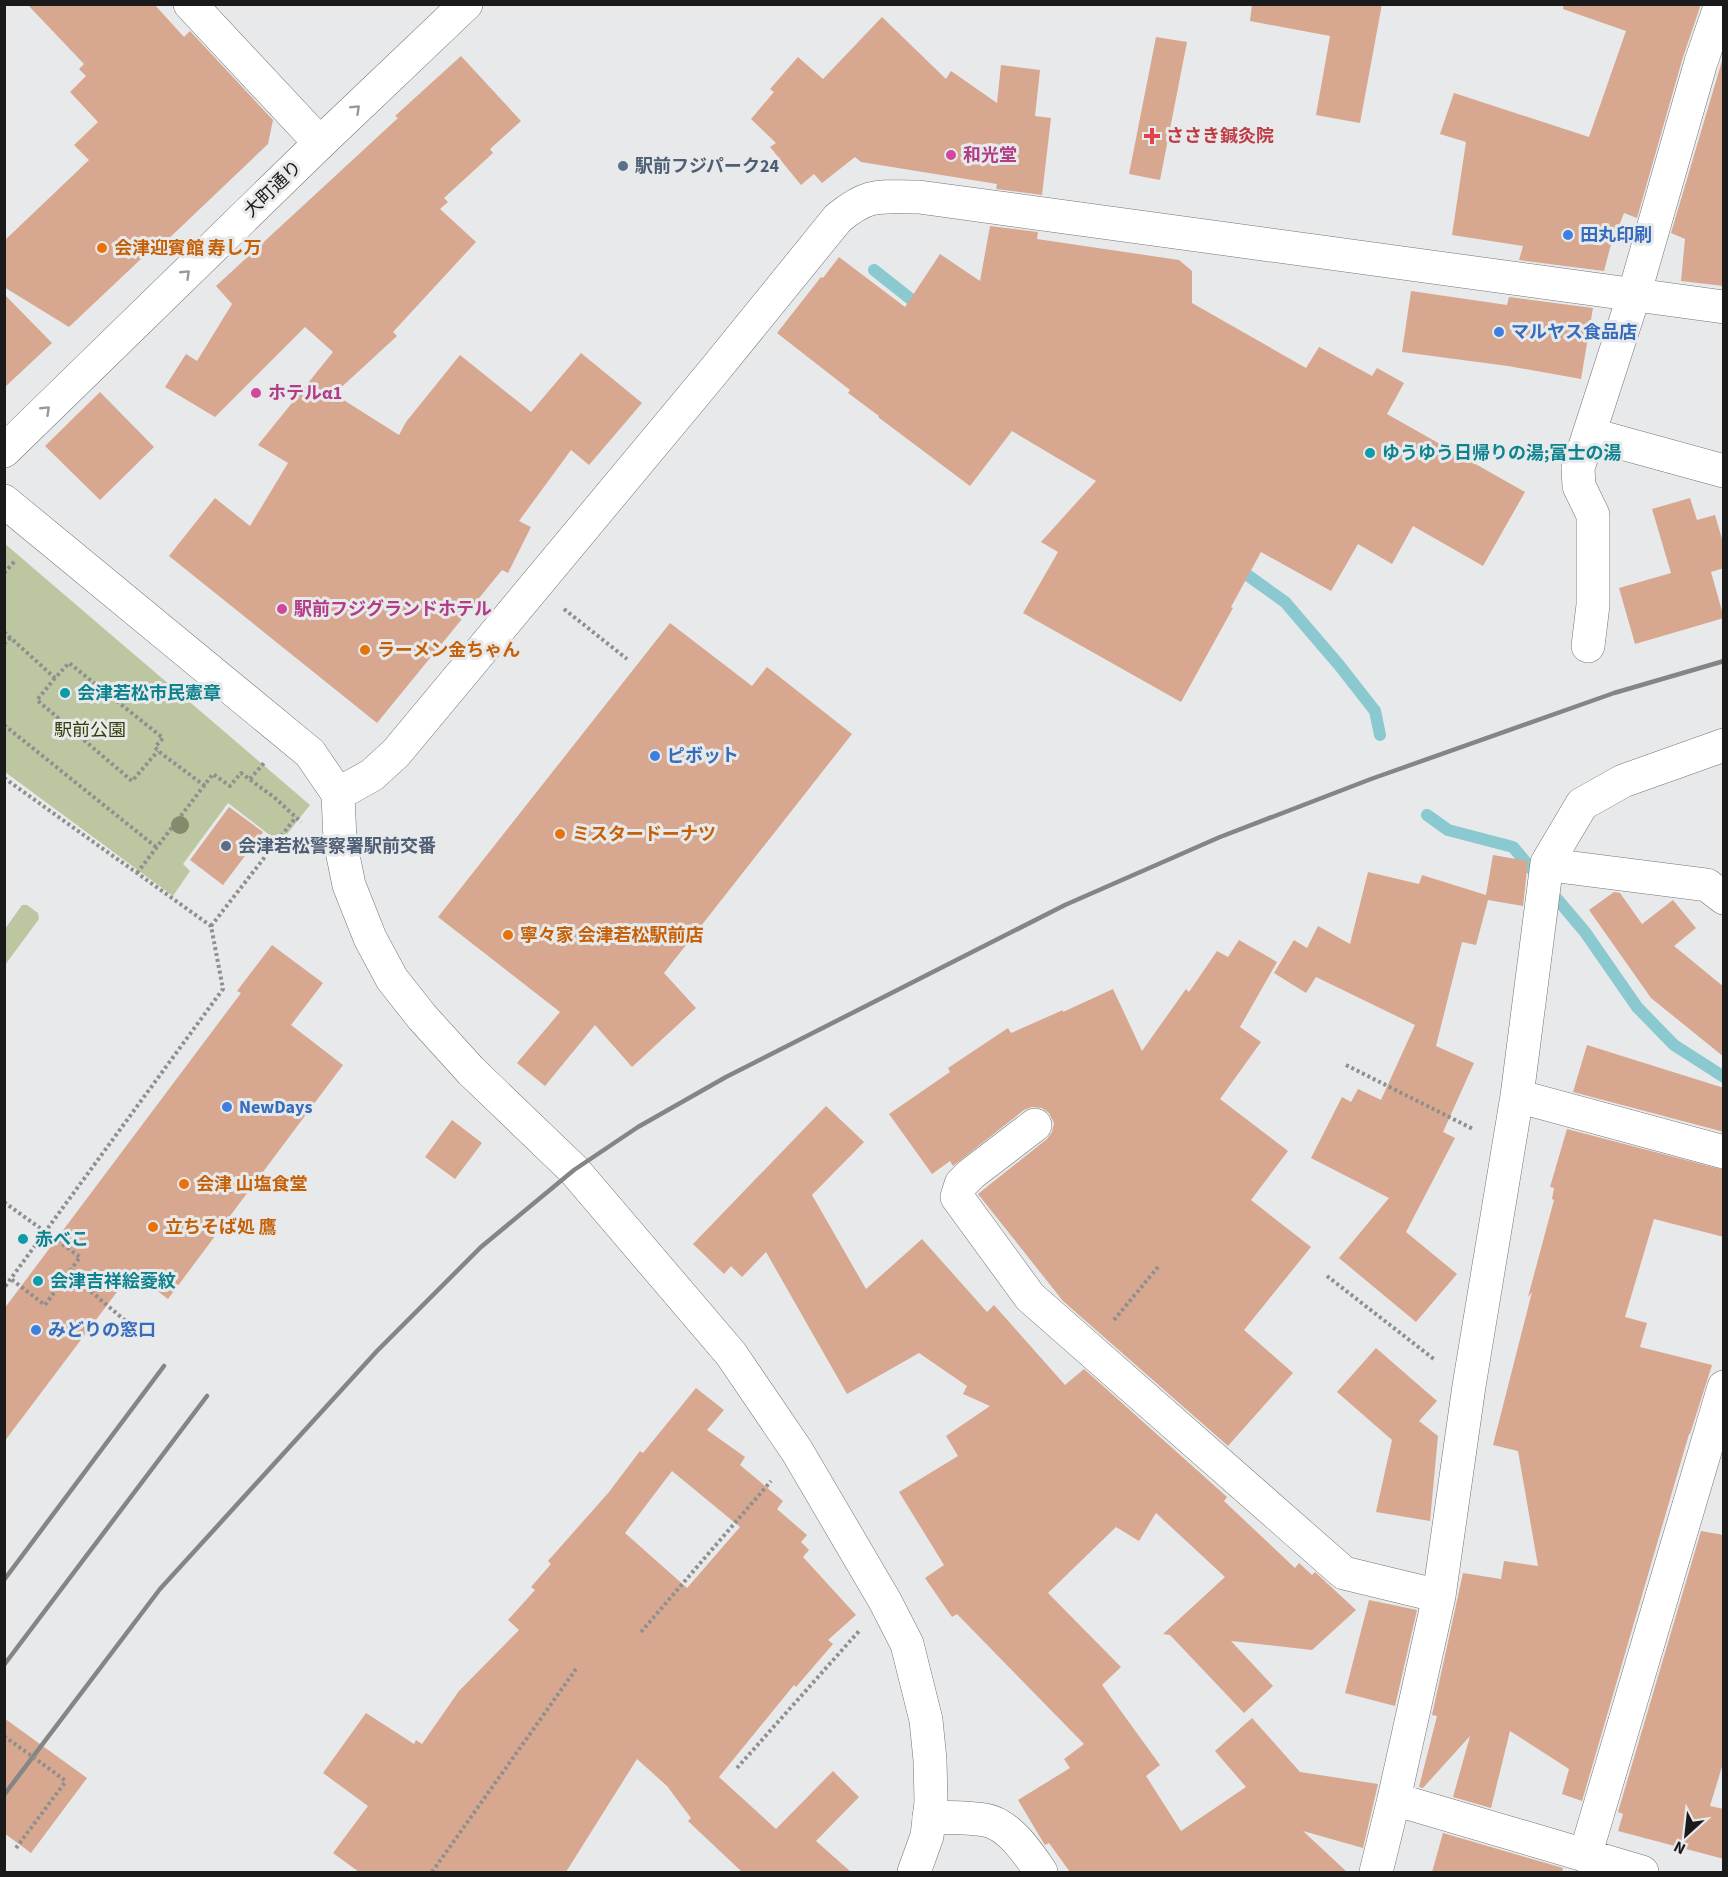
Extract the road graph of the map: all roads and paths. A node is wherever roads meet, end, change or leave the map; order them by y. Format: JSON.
{"nodes":[{"id":1,"x":190,"y":4,"type":"edge"},
{"id":2,"x":466,"y":4,"type":"edge"},
{"id":3,"x":1721,"y":4,"type":"edge"},
{"id":4,"x":1712,"y":66,"type":"edge"},
{"id":5,"x":320,"y":143,"type":"junction"},
{"id":6,"x":1634,"y":295,"type":"junction"},
{"id":7,"x":1724,"y":307,"type":"edge"},
{"id":8,"x":1589,"y":434,"type":"junction"},
{"id":9,"x":4,"y":451,"type":"edge"},
{"id":10,"x":1724,"y":471,"type":"edge"},
{"id":11,"x":4,"y":501,"type":"edge"},
{"id":12,"x":560,"y":606,"type":"dead end"},
{"id":13,"x":4,"y":632,"type":"edge"},
{"id":14,"x":11,"y":637,"type":"junction"},
{"id":15,"x":4,"y":644,"type":"edge"},
{"id":16,"x":1588,"y":646,"type":"dead end"},
{"id":17,"x":627,"y":659,"type":"dead end"},
{"id":18,"x":55,"y":678,"type":"junction"},
{"id":19,"x":4,"y":725,"type":"edge"},
{"id":20,"x":1724,"y":746,"type":"edge"},
{"id":21,"x":158,"y":751,"type":"junction"},
{"id":22,"x":268,"y":758,"type":"dead end"},
{"id":23,"x":4,"y":778,"type":"edge"},
{"id":24,"x":250,"y":780,"type":"junction"},
{"id":25,"x":205,"y":786,"type":"junction"},
{"id":26,"x":338,"y":794,"type":"junction"},
{"id":27,"x":296,"y":817,"type":"junction"},
{"id":28,"x":304,"y":824,"type":"dead end"},
{"id":29,"x":156,"y":847,"type":"junction"},
{"id":30,"x":1547,"y":863,"type":"junction"},
{"id":31,"x":137,"y":873,"type":"junction"},
{"id":32,"x":1724,"y":898,"type":"edge"},
{"id":33,"x":211,"y":926,"type":"junction"},
{"id":34,"x":1346,"y":1065,"type":"dead end"},
{"id":35,"x":1517,"y":1096,"type":"junction"},
{"id":36,"x":1035,"y":1125,"type":"dead end"},
{"id":37,"x":1508,"y":1147,"type":"junction"},
{"id":38,"x":1724,"y":1152,"type":"edge"},
{"id":39,"x":4,"y":1202,"type":"edge"},
{"id":40,"x":46,"y":1232,"type":"junction"},
{"id":41,"x":1158,"y":1267,"type":"dead end"},
{"id":42,"x":68,"y":1272,"type":"junction"},
{"id":43,"x":1327,"y":1276,"type":"dead end"},
{"id":44,"x":11,"y":1279,"type":"junction"},
{"id":45,"x":4,"y":1288,"type":"edge"},
{"id":46,"x":128,"y":1323,"type":"dead end"},
{"id":47,"x":1089,"y":1351,"type":"junction"},
{"id":48,"x":1469,"y":1386,"type":"junction"},
{"id":49,"x":1724,"y":1388,"type":"edge"},
{"id":50,"x":797,"y":1451,"type":"junction"},
{"id":51,"x":1439,"y":1596,"type":"junction"},
{"id":52,"x":885,"y":1601,"type":"junction"},
{"id":53,"x":641,"y":1632,"type":"dead end"},
{"id":54,"x":576,"y":1669,"type":"dead end"},
{"id":55,"x":4,"y":1736,"type":"edge"},
{"id":56,"x":737,"y":1768,"type":"dead end"},
{"id":57,"x":1394,"y":1799,"type":"junction"},
{"id":58,"x":929,"y":1817,"type":"junction"},
{"id":59,"x":16,"y":1848,"type":"dead end"},
{"id":60,"x":1585,"y":1856,"type":"junction"},
{"id":61,"x":432,"y":1872,"type":"edge"},
{"id":62,"x":914,"y":1872,"type":"edge"},
{"id":63,"x":1041,"y":1872,"type":"edge"},
{"id":64,"x":1376,"y":1872,"type":"edge"},
{"id":65,"x":1642,"y":1872,"type":"edge"}],
"edges":[{"from":1,"to":5,"type":"street"},
{"from":5,"to":2,"type":"street","name":"大町通り","one_way":true},
{"from":3,"to":4,"type":"street"},
{"from":4,"to":6,"type":"street"},
{"from":9,"to":5,"type":"street","name":"大町通り","one_way":true},
{"from":6,"to":7,"type":"street"},
{"from":6,"to":8,"type":"street"},
{"from":6,"to":26,"type":"street"},
{"from":8,"to":10,"type":"street"},
{"from":8,"to":16,"type":"street"},
{"from":11,"to":26,"type":"street"},
{"from":12,"to":17,"type":"path"},
{"from":13,"to":14,"type":"path"},
{"from":14,"to":15,"type":"path"},
{"from":14,"to":18,"type":"path"},
{"from":18,"to":21,"type":"path"},
{"from":18,"to":21,"type":"path"},
{"from":19,"to":29,"type":"path"},
{"from":20,"to":30,"type":"street"},
{"from":21,"to":25,"type":"path"},
{"from":22,"to":24,"type":"path"},
{"from":23,"to":31,"type":"path"},
{"from":24,"to":25,"type":"path"},
{"from":24,"to":27,"type":"path"},
{"from":25,"to":29,"type":"path"},
{"from":26,"to":50,"type":"street"},
{"from":27,"to":28,"type":"path"},
{"from":27,"to":33,"type":"path"},
{"from":29,"to":31,"type":"path"},
{"from":30,"to":32,"type":"street"},
{"from":30,"to":35,"type":"street"},
{"from":31,"to":33,"type":"path"},
{"from":33,"to":40,"type":"path"},
{"from":34,"to":37,"type":"path"},
{"from":35,"to":37,"type":"street"},
{"from":35,"to":38,"type":"street"},
{"from":36,"to":47,"type":"street"},
{"from":37,"to":48,"type":"street"},
{"from":39,"to":40,"type":"path"},
{"from":40,"to":42,"type":"path"},
{"from":40,"to":44,"type":"path"},
{"from":41,"to":47,"type":"path"},
{"from":42,"to":44,"type":"path"},
{"from":42,"to":46,"type":"path"},
{"from":43,"to":48,"type":"path"},
{"from":44,"to":45,"type":"path"},
{"from":47,"to":51,"type":"street"},
{"from":48,"to":51,"type":"street"},
{"from":49,"to":60,"type":"street"},
{"from":50,"to":52,"type":"street"},
{"from":50,"to":53,"type":"path"},
{"from":51,"to":57,"type":"street"},
{"from":52,"to":56,"type":"path"},
{"from":52,"to":58,"type":"street"},
{"from":54,"to":61,"type":"path"},
{"from":55,"to":59,"type":"path","bridge":true},
{"from":57,"to":60,"type":"street"},
{"from":57,"to":64,"type":"street"},
{"from":58,"to":62,"type":"street"},
{"from":58,"to":63,"type":"street"},
{"from":60,"to":65,"type":"street"}]}
